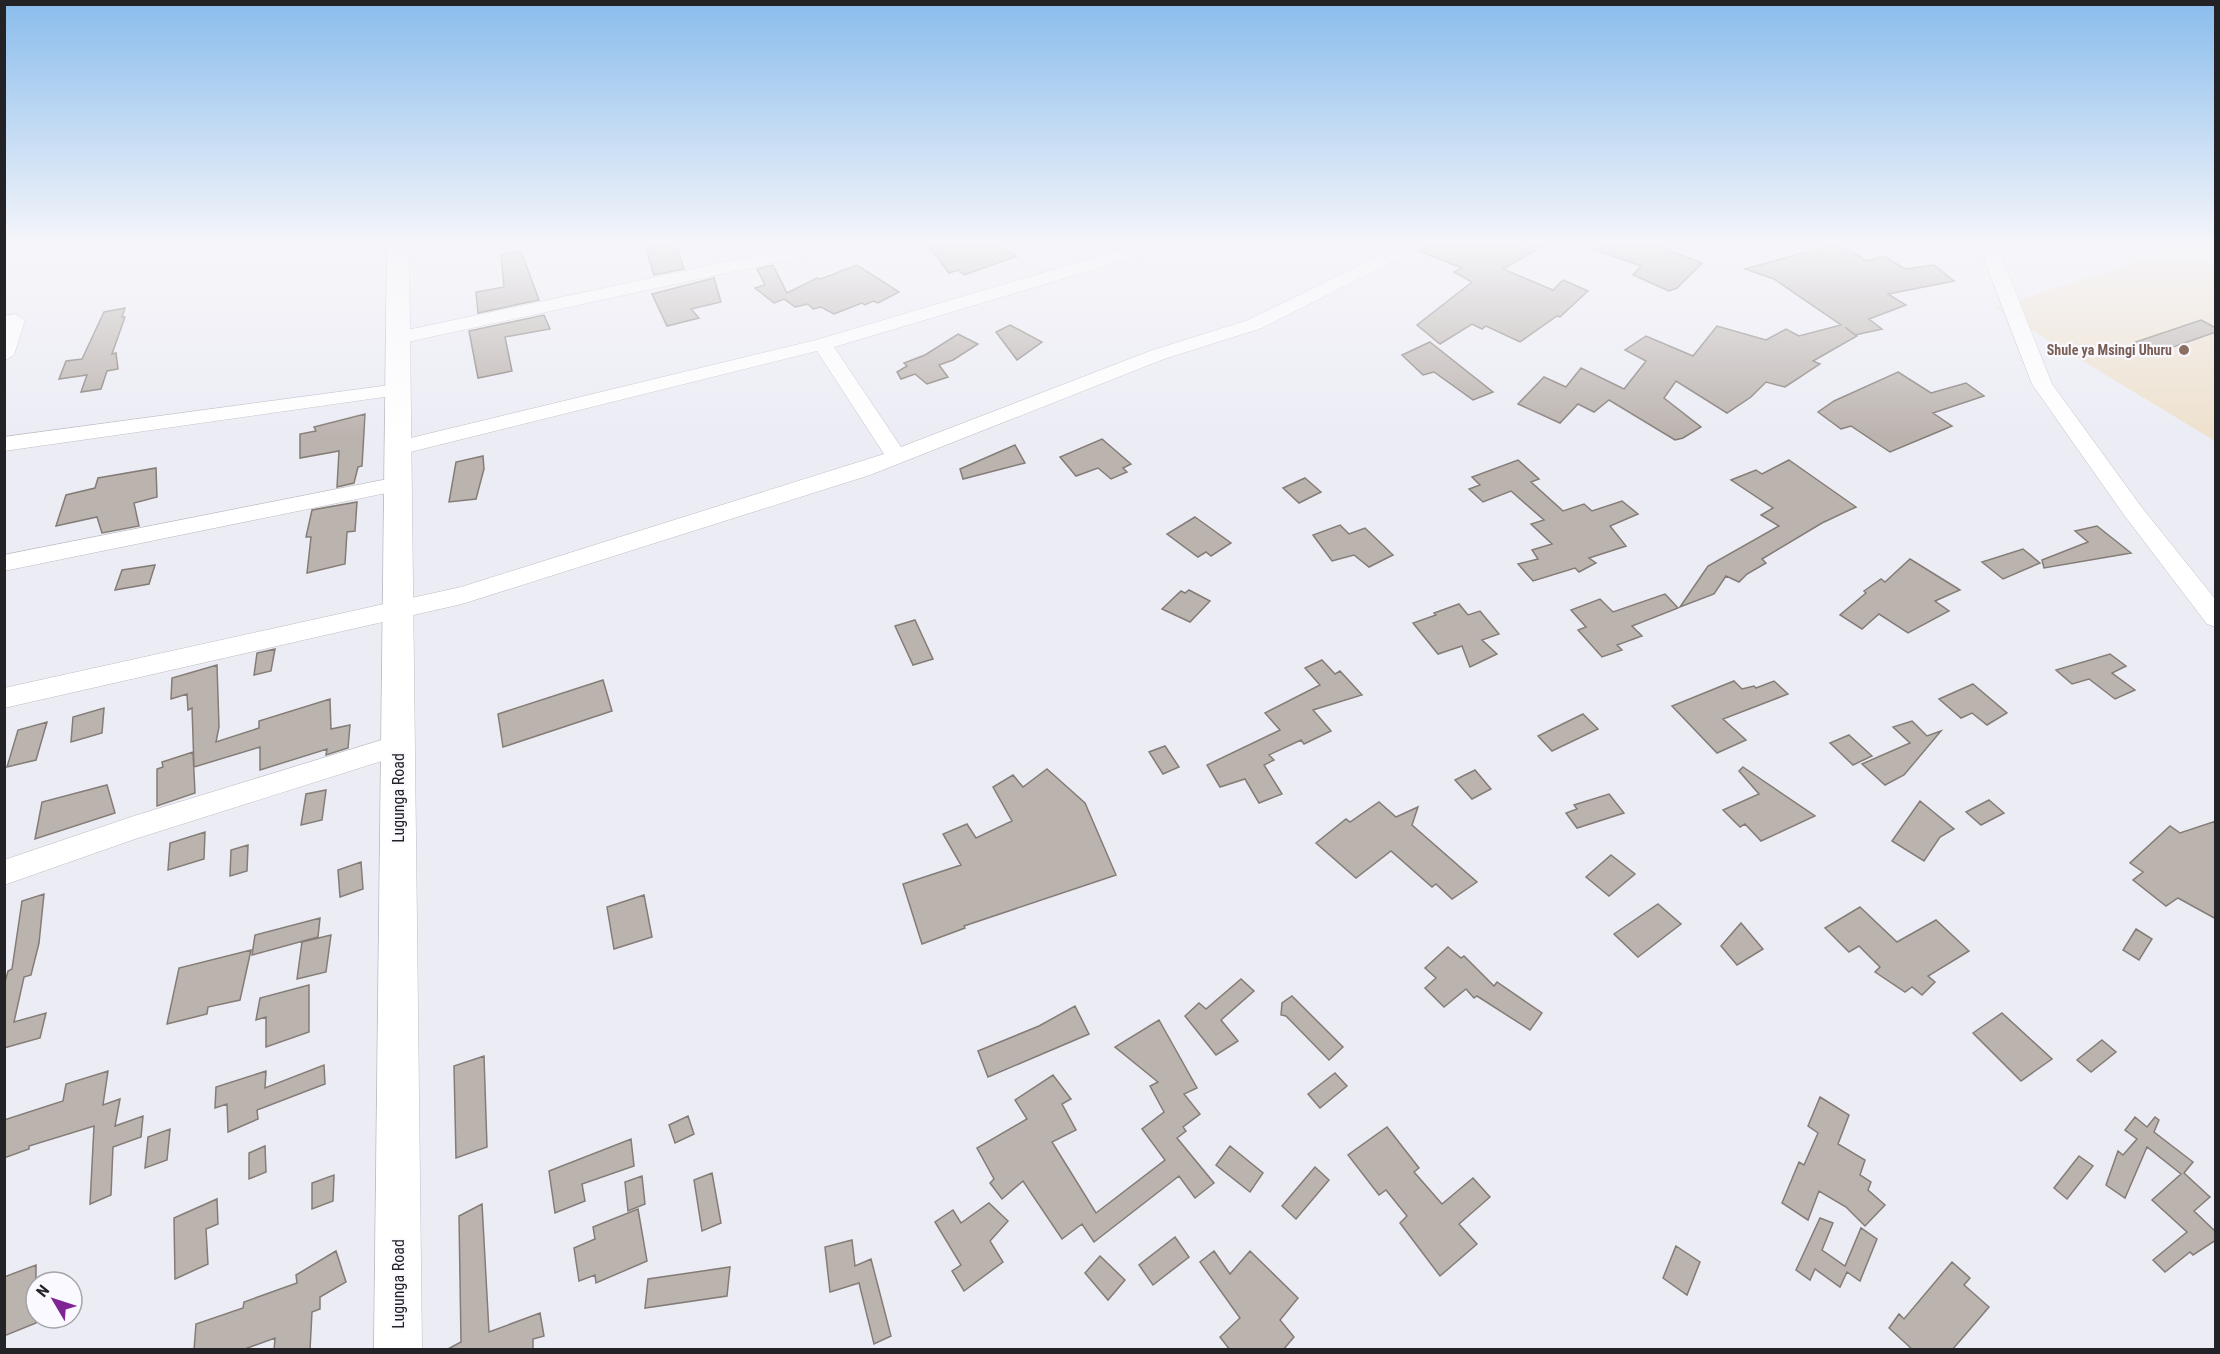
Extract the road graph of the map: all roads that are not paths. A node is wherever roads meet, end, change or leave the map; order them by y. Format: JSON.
{"nodes":[{"id":1,"x":399,"y":309,"type":"edge"},
{"id":2,"x":533,"y":309,"type":"edge"},
{"id":3,"x":940,"y":309,"type":"edge"},
{"id":4,"x":1285,"y":309,"type":"edge"},
{"id":5,"x":2013,"y":309,"type":"edge"},
{"id":6,"x":4,"y":322,"type":"edge"},
{"id":7,"x":398,"y":338,"type":"junction"},
{"id":8,"x":822,"y":344,"type":"junction"},
{"id":9,"x":4,"y":355,"type":"edge"},
{"id":10,"x":398,"y":390,"type":"junction"},
{"id":11,"x":4,"y":444,"type":"edge"},
{"id":12,"x":398,"y":448,"type":"junction"},
{"id":13,"x":896,"y":456,"type":"junction"},
{"id":14,"x":398,"y":484,"type":"junction"},
{"id":15,"x":4,"y":563,"type":"edge"},
{"id":16,"x":398,"y":608,"type":"junction"},
{"id":17,"x":2216,"y":618,"type":"edge"},
{"id":18,"x":4,"y":698,"type":"edge"},
{"id":19,"x":398,"y":746,"type":"junction"},
{"id":20,"x":4,"y":873,"type":"edge"},
{"id":21,"x":398,"y":1350,"type":"edge"}],
"edges":[{"from":1,"to":7,"type":"street","name":"Lugunga Road"},
{"from":2,"to":7,"type":"street"},
{"from":3,"to":8,"type":"street"},
{"from":4,"to":13,"type":"street"},
{"from":5,"to":17,"type":"street"},
{"from":6,"to":9,"type":"street"},
{"from":7,"to":10,"type":"street","name":"Lugunga Road"},
{"from":8,"to":12,"type":"street"},
{"from":8,"to":13,"type":"street"},
{"from":10,"to":11,"type":"street"},
{"from":10,"to":12,"type":"street","name":"Lugunga Road"},
{"from":12,"to":14,"type":"street","name":"Lugunga Road"},
{"from":13,"to":16,"type":"street"},
{"from":14,"to":15,"type":"street"},
{"from":14,"to":16,"type":"street","name":"Lugunga Road"},
{"from":16,"to":18,"type":"street"},
{"from":16,"to":19,"type":"street","name":"Lugunga Road"},
{"from":19,"to":20,"type":"street"},
{"from":19,"to":21,"type":"street","name":"Lugunga Road"}]}
